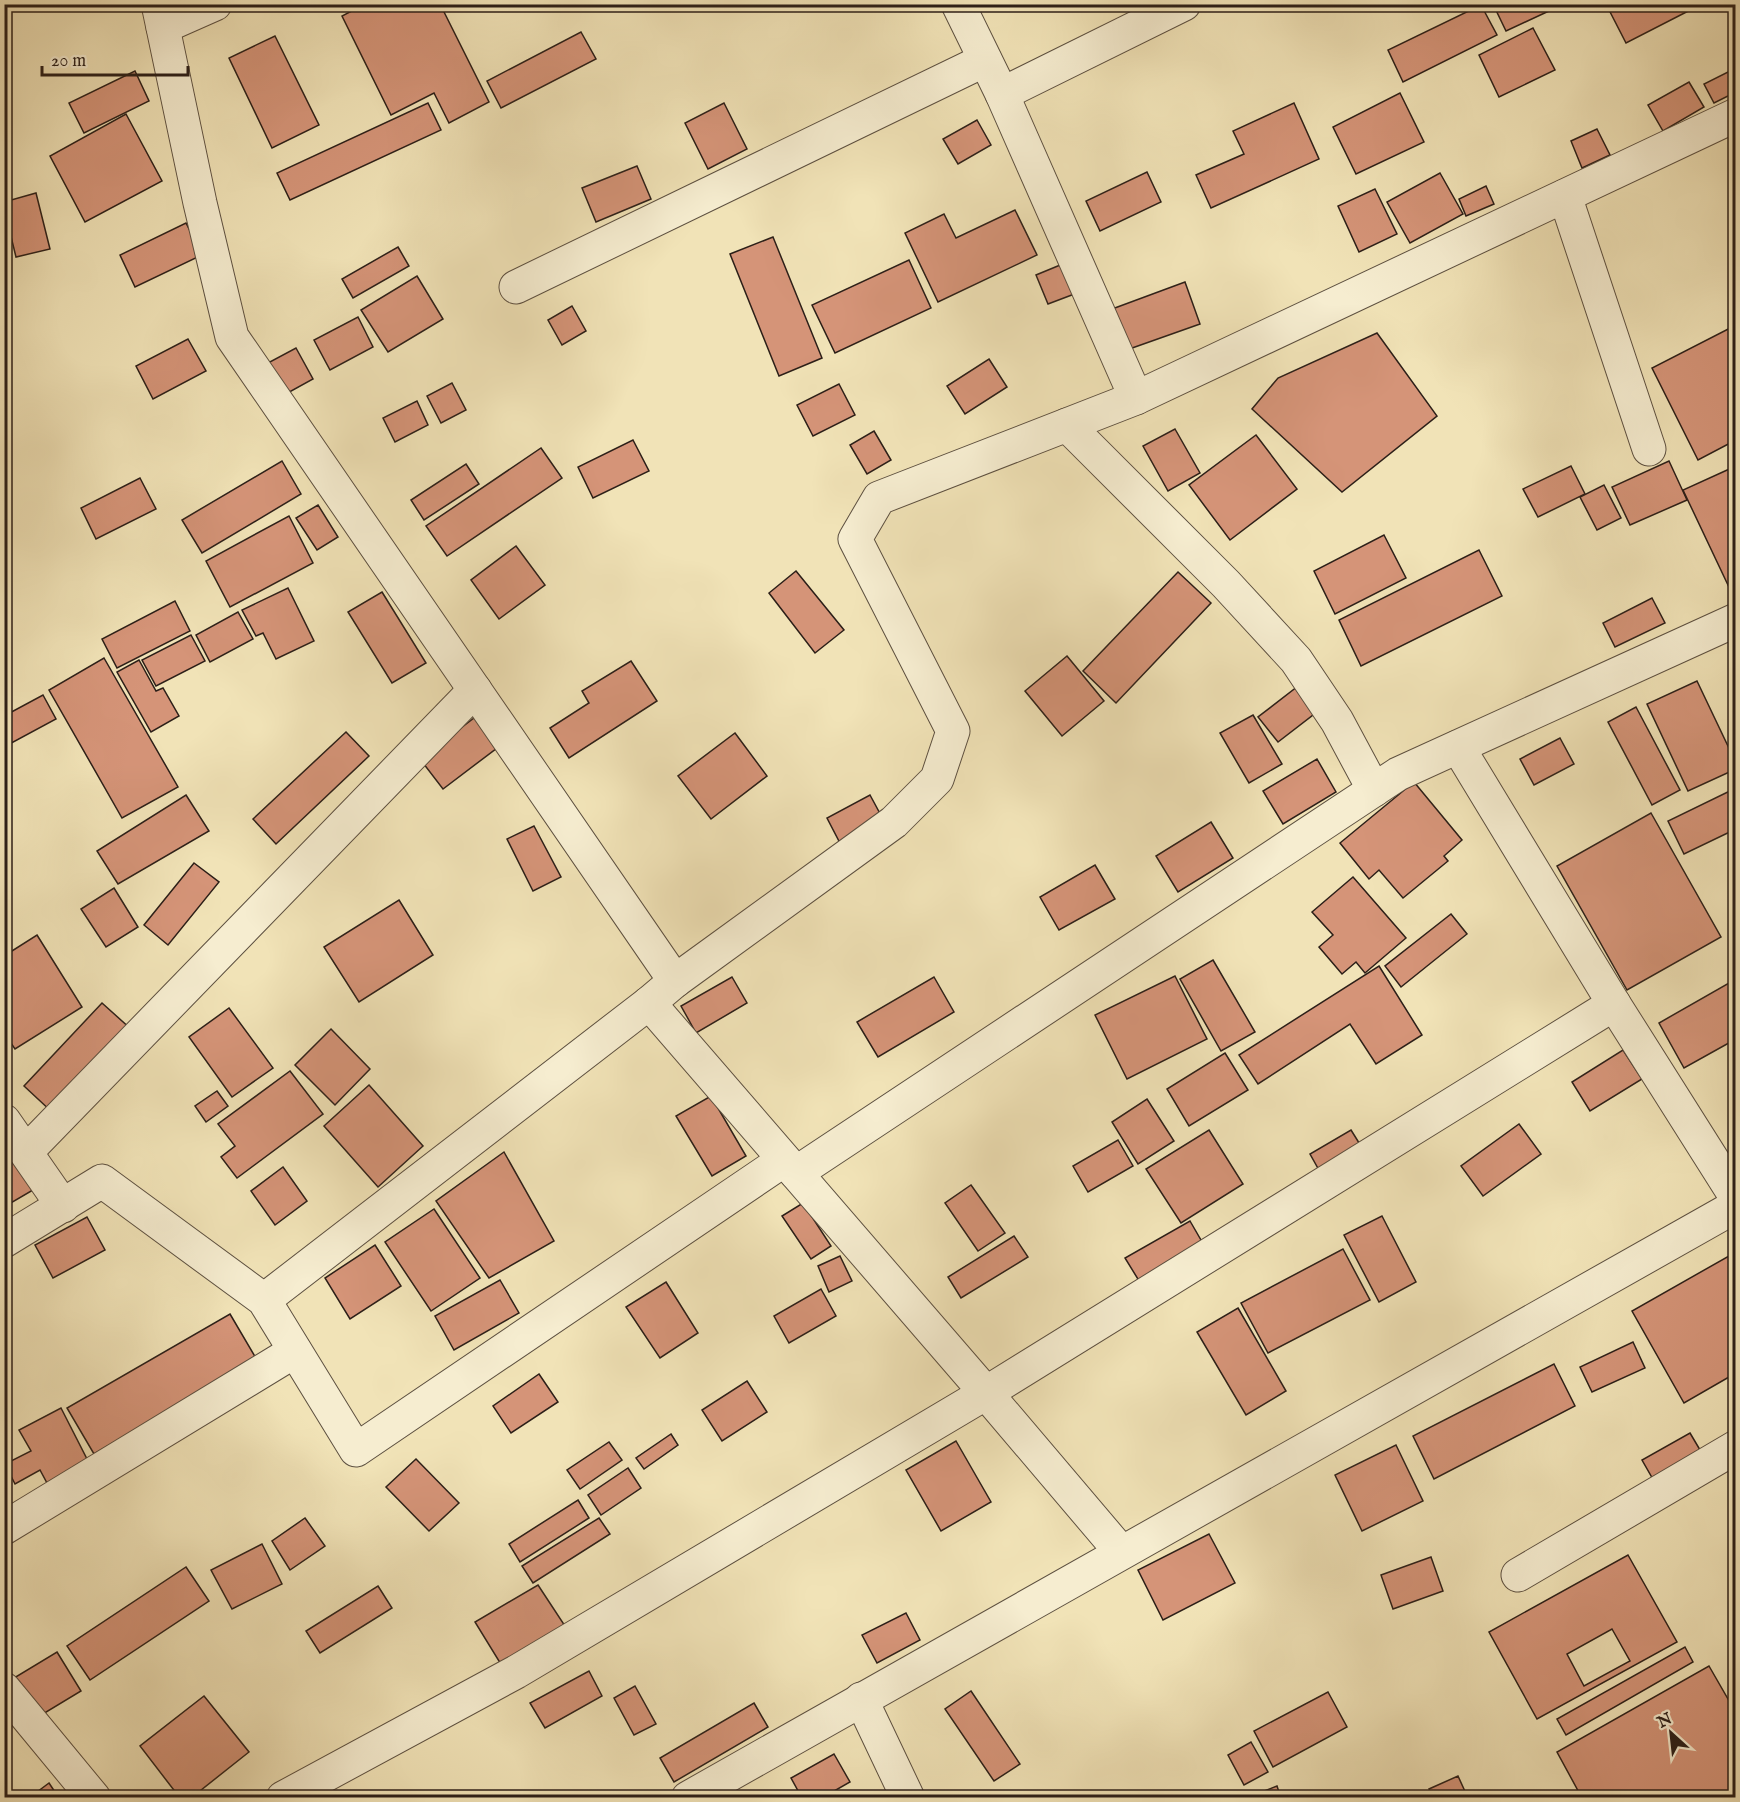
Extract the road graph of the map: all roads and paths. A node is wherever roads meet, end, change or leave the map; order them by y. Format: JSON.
{"nodes":[{"id":1,"x":215,"y":4,"type":"edge"},
{"id":2,"x":958,"y":4,"type":"edge"},
{"id":3,"x":1184,"y":4,"type":"edge"},
{"id":4,"x":161,"y":16,"type":"edge"},
{"id":5,"x":985,"y":60,"type":"junction"},
{"id":6,"x":1002,"y":94,"type":"junction"},
{"id":7,"x":1736,"y":115,"type":"edge"},
{"id":8,"x":1565,"y":196,"type":"junction"},
{"id":9,"x":516,"y":287,"type":"dead end"},
{"id":10,"x":1136,"y":398,"type":"junction"},
{"id":11,"x":1067,"y":425,"type":"junction"},
{"id":12,"x":1649,"y":449,"type":"dead end"},
{"id":13,"x":1736,"y":620,"type":"edge"},
{"id":14,"x":475,"y":690,"type":"junction"},
{"id":15,"x":1458,"y":747,"type":"junction"},
{"id":16,"x":1374,"y":790,"type":"junction"},
{"id":17,"x":675,"y":981,"type":"junction"},
{"id":18,"x":649,"y":1003,"type":"junction"},
{"id":19,"x":1614,"y":1004,"type":"junction"},
{"id":20,"x":4,"y":1121,"type":"edge"},
{"id":21,"x":26,"y":1152,"type":"junction"},
{"id":22,"x":790,"y":1166,"type":"junction"},
{"id":23,"x":1736,"y":1197,"type":"edge"},
{"id":24,"x":63,"y":1206,"type":"junction"},
{"id":25,"x":1736,"y":1206,"type":"edge"},
{"id":26,"x":4,"y":1241,"type":"edge"},
{"id":27,"x":264,"y":1300,"type":"junction"},
{"id":28,"x":295,"y":1351,"type":"junction"},
{"id":29,"x":986,"y":1393,"type":"junction"},
{"id":30,"x":1736,"y":1447,"type":"edge"},
{"id":31,"x":4,"y":1528,"type":"edge"},
{"id":32,"x":1121,"y":1552,"type":"junction"},
{"id":33,"x":1518,"y":1575,"type":"dead end"},
{"id":34,"x":4,"y":1689,"type":"edge"},
{"id":35,"x":861,"y":1699,"type":"junction"},
{"id":36,"x":94,"y":1797,"type":"edge"},
{"id":37,"x":283,"y":1797,"type":"edge"},
{"id":38,"x":688,"y":1797,"type":"edge"},
{"id":39,"x":908,"y":1797,"type":"edge"}],
"edges":[{"from":1,"to":4,"type":"street"},
{"from":2,"to":5,"type":"street"},
{"from":3,"to":6,"type":"street"},
{"from":4,"to":14,"type":"street"},
{"from":5,"to":6,"type":"street"},
{"from":5,"to":9,"type":"street"},
{"from":6,"to":10,"type":"street"},
{"from":7,"to":8,"type":"street"},
{"from":8,"to":10,"type":"street"},
{"from":8,"to":12,"type":"street"},
{"from":10,"to":11,"type":"street"},
{"from":11,"to":16,"type":"street"},
{"from":11,"to":17,"type":"street"},
{"from":13,"to":15,"type":"street"},
{"from":14,"to":17,"type":"street"},
{"from":14,"to":21,"type":"street"},
{"from":15,"to":16,"type":"street"},
{"from":15,"to":19,"type":"street"},
{"from":16,"to":22,"type":"street"},
{"from":17,"to":18,"type":"street"},
{"from":18,"to":22,"type":"street"},
{"from":18,"to":27,"type":"street"},
{"from":19,"to":23,"type":"street"},
{"from":19,"to":29,"type":"street"},
{"from":20,"to":21,"type":"street"},
{"from":21,"to":24,"type":"street"},
{"from":22,"to":28,"type":"street"},
{"from":22,"to":29,"type":"street"},
{"from":24,"to":26,"type":"street"},
{"from":24,"to":27,"type":"street"},
{"from":25,"to":32,"type":"street"},
{"from":27,"to":28,"type":"street"},
{"from":28,"to":31,"type":"street"},
{"from":29,"to":32,"type":"street"},
{"from":29,"to":37,"type":"street"},
{"from":30,"to":33,"type":"street"},
{"from":32,"to":35,"type":"street"},
{"from":34,"to":36,"type":"street"},
{"from":35,"to":38,"type":"street"},
{"from":35,"to":39,"type":"street"}]}
